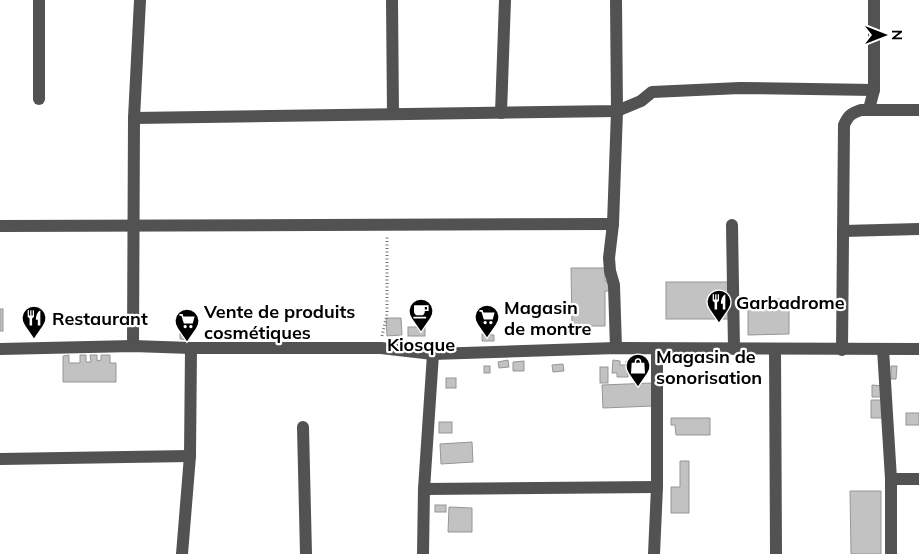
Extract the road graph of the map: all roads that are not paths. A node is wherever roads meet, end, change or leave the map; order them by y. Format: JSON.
{"nodes":[{"id":1,"x":38,"y":0,"type":"edge"},
{"id":2,"x":140,"y":0,"type":"edge"},
{"id":3,"x":392,"y":0,"type":"edge"},
{"id":4,"x":505,"y":0,"type":"edge"},
{"id":5,"x":616,"y":0,"type":"edge"},
{"id":6,"x":874,"y":0,"type":"edge"},
{"id":7,"x":874,"y":90,"type":"junction"},
{"id":8,"x":38,"y":99,"type":"dead end"},
{"id":9,"x":869,"y":109,"type":"junction"},
{"id":10,"x":919,"y":110,"type":"edge"},
{"id":11,"x":617,"y":111,"type":"junction"},
{"id":12,"x":501,"y":113,"type":"junction"},
{"id":13,"x":393,"y":114,"type":"junction"},
{"id":14,"x":134,"y":118,"type":"junction"},
{"id":15,"x":614,"y":224,"type":"junction"},
{"id":16,"x":732,"y":225,"type":"dead end"},
{"id":17,"x":0,"y":226,"type":"edge"},
{"id":18,"x":135,"y":226,"type":"junction"},
{"id":19,"x":919,"y":229,"type":"edge"},
{"id":20,"x":843,"y":231,"type":"junction"},
{"id":21,"x":134,"y":346,"type":"junction"},
{"id":22,"x":191,"y":348,"type":"junction"},
{"id":23,"x":616,"y":348,"type":"junction"},
{"id":24,"x":0,"y":349,"type":"edge"},
{"id":25,"x":656,"y":349,"type":"junction"},
{"id":26,"x":734,"y":349,"type":"junction"},
{"id":27,"x":775,"y":349,"type":"junction"},
{"id":28,"x":883,"y":349,"type":"junction"},
{"id":29,"x":919,"y":349,"type":"edge"},
{"id":30,"x":842,"y":350,"type":"junction"},
{"id":31,"x":433,"y":354,"type":"junction"},
{"id":32,"x":303,"y":427,"type":"dead end"},
{"id":33,"x":190,"y":456,"type":"junction"},
{"id":34,"x":0,"y":459,"type":"edge"},
{"id":35,"x":891,"y":479,"type":"junction"},
{"id":36,"x":919,"y":479,"type":"edge"},
{"id":37,"x":657,"y":487,"type":"junction"},
{"id":38,"x":424,"y":489,"type":"junction"},
{"id":39,"x":182,"y":554,"type":"edge"},
{"id":40,"x":306,"y":554,"type":"edge"},
{"id":41,"x":423,"y":554,"type":"edge"},
{"id":42,"x":654,"y":554,"type":"edge"},
{"id":43,"x":776,"y":554,"type":"edge"},
{"id":44,"x":891,"y":554,"type":"edge"}],
"edges":[{"from":1,"to":8,"type":"street"},
{"from":2,"to":14,"type":"street"},
{"from":3,"to":13,"type":"street"},
{"from":4,"to":12,"type":"street"},
{"from":5,"to":11,"type":"street"},
{"from":6,"to":7,"type":"street"},
{"from":7,"to":9,"type":"street"},
{"from":7,"to":11,"type":"street"},
{"from":9,"to":10,"type":"street"},
{"from":9,"to":20,"type":"street"},
{"from":11,"to":12,"type":"street"},
{"from":11,"to":15,"type":"street"},
{"from":12,"to":13,"type":"street"},
{"from":13,"to":14,"type":"street"},
{"from":14,"to":18,"type":"street"},
{"from":15,"to":18,"type":"street"},
{"from":15,"to":23,"type":"street"},
{"from":16,"to":26,"type":"street"},
{"from":17,"to":18,"type":"street"},
{"from":18,"to":21,"type":"street"},
{"from":19,"to":20,"type":"street"},
{"from":20,"to":30,"type":"street"},
{"from":21,"to":22,"type":"street"},
{"from":21,"to":24,"type":"street"},
{"from":22,"to":31,"type":"street"},
{"from":22,"to":33,"type":"street"},
{"from":23,"to":25,"type":"street"},
{"from":23,"to":31,"type":"street"},
{"from":25,"to":26,"type":"street"},
{"from":25,"to":37,"type":"street"},
{"from":26,"to":27,"type":"street"},
{"from":27,"to":30,"type":"street"},
{"from":27,"to":43,"type":"street"},
{"from":28,"to":29,"type":"street"},
{"from":28,"to":30,"type":"street"},
{"from":28,"to":35,"type":"street"},
{"from":31,"to":38,"type":"street"},
{"from":32,"to":40,"type":"street"},
{"from":33,"to":34,"type":"street"},
{"from":33,"to":39,"type":"street"},
{"from":35,"to":36,"type":"street"},
{"from":35,"to":44,"type":"street"},
{"from":37,"to":38,"type":"street"},
{"from":37,"to":42,"type":"street"},
{"from":38,"to":41,"type":"street"}]}
